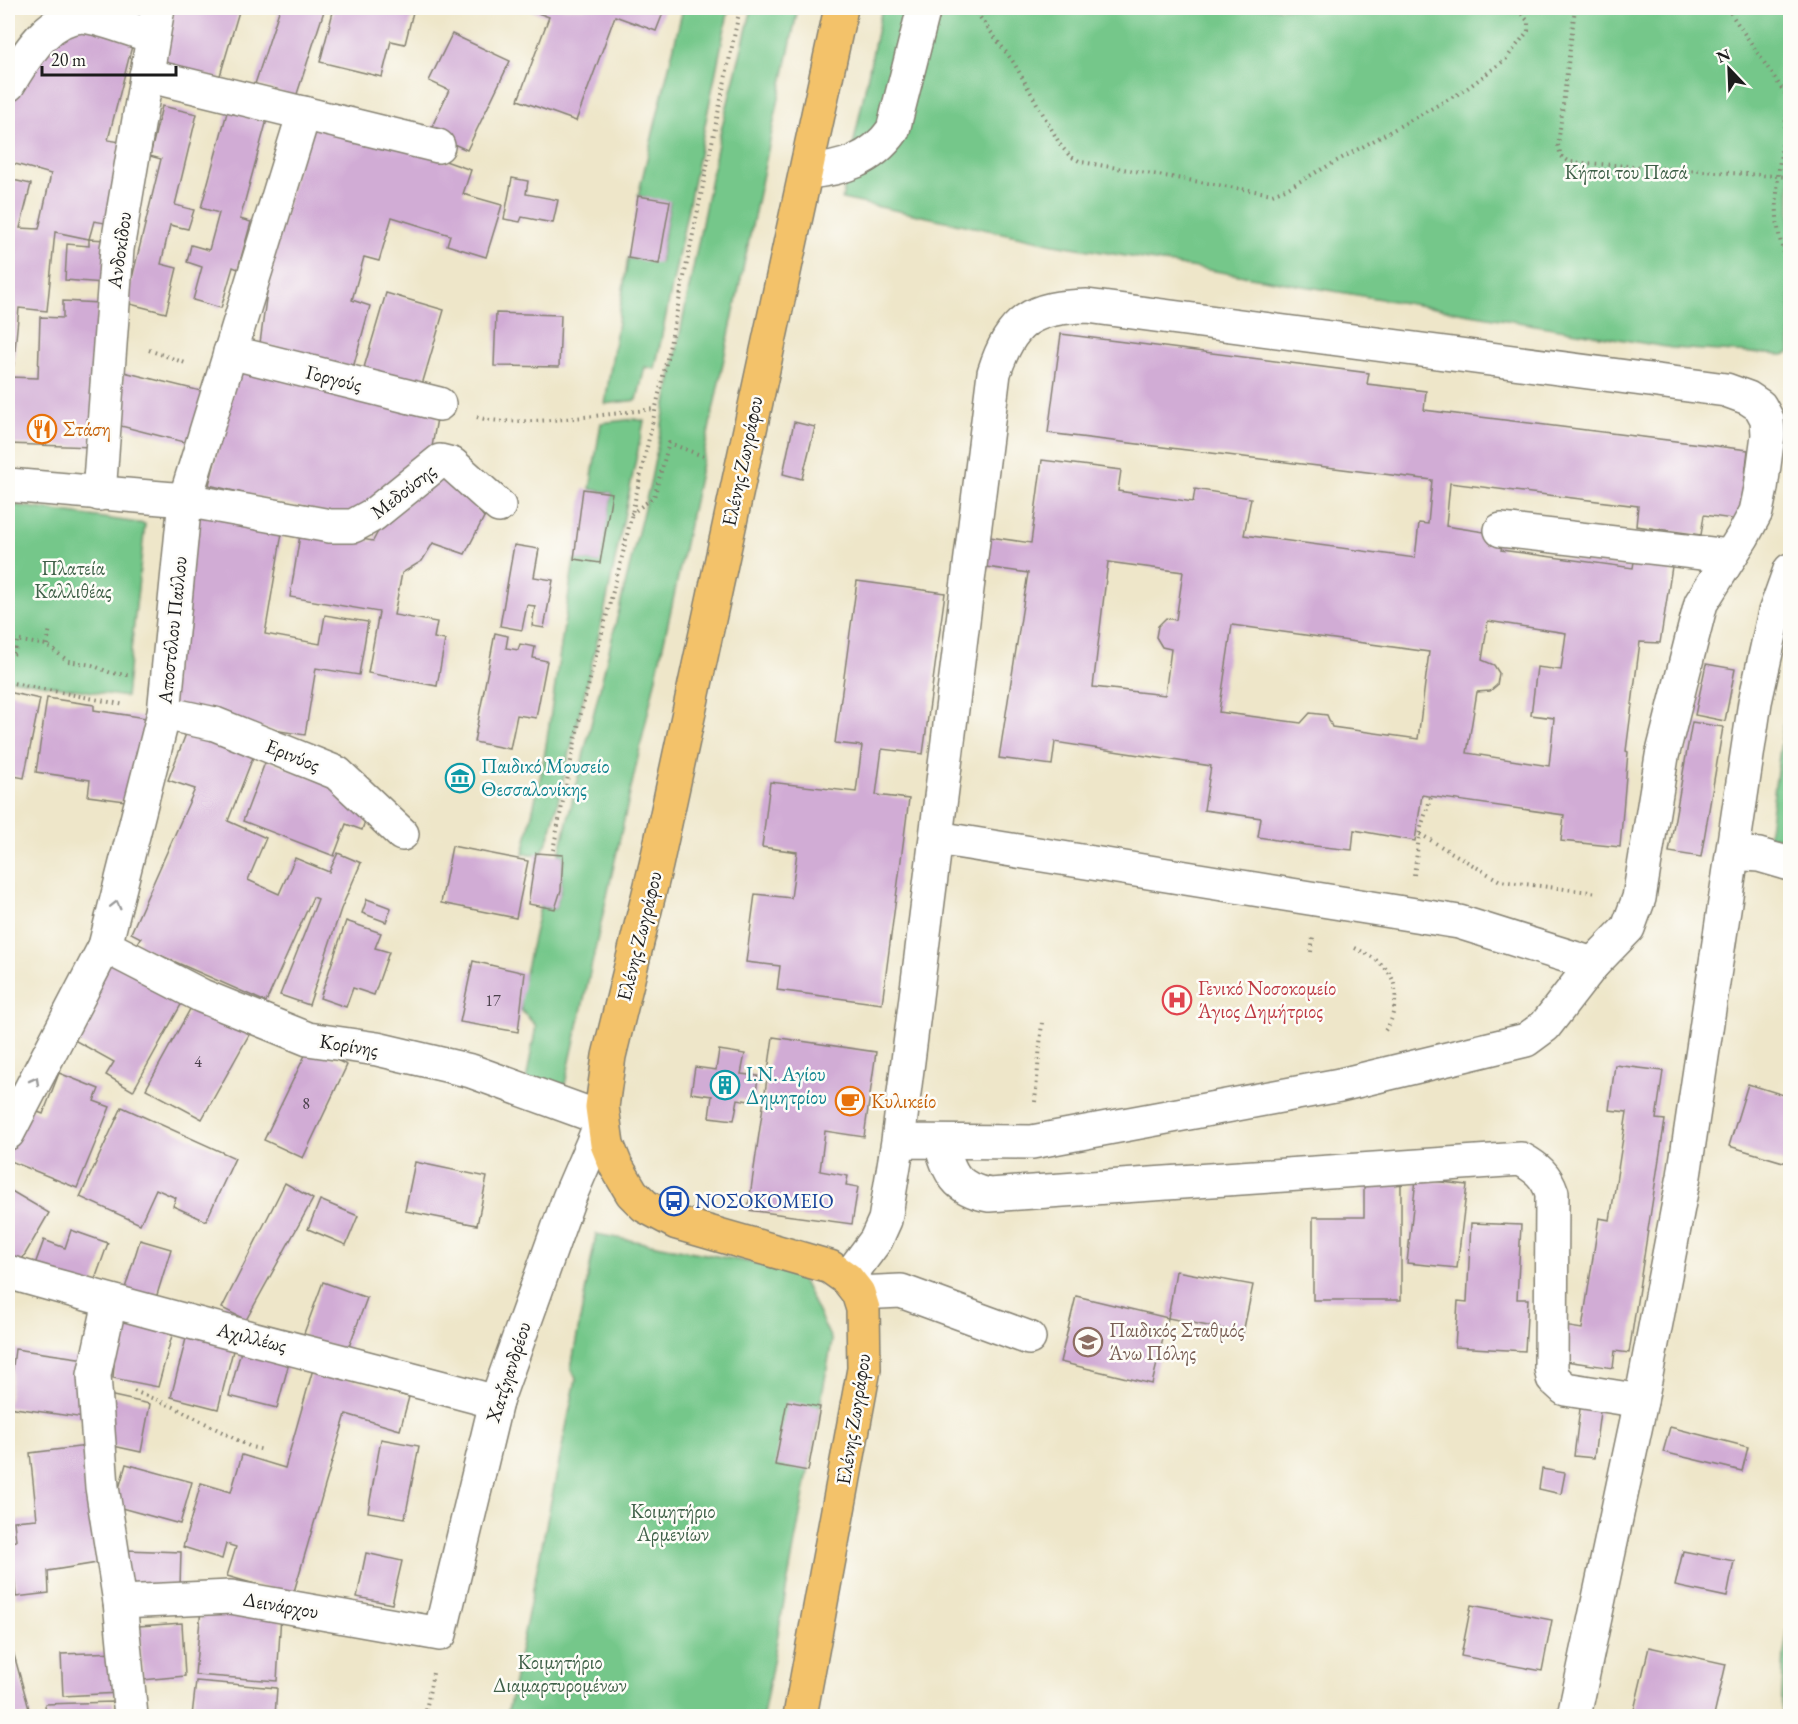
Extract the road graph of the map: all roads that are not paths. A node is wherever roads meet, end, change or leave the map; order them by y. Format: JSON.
{"nodes":[{"id":1,"x":841,"y":8,"type":"edge"},
{"id":2,"x":924,"y":8,"type":"edge"},
{"id":3,"x":73,"y":13,"type":"edge"},
{"id":4,"x":154,"y":22,"type":"edge"},
{"id":5,"x":146,"y":75,"type":"junction"},
{"id":6,"x":8,"y":85,"type":"edge"},
{"id":7,"x":304,"y":113,"type":"junction"},
{"id":8,"x":438,"y":146,"type":"dead end"},
{"id":9,"x":806,"y":172,"type":"junction"},
{"id":10,"x":227,"y":364,"type":"junction"},
{"id":11,"x":439,"y":404,"type":"road end"},
{"id":12,"x":8,"y":485,"type":"edge"},
{"id":13,"x":99,"y":494,"type":"junction"},
{"id":14,"x":185,"y":500,"type":"junction"},
{"id":15,"x":499,"y":506,"type":"dead end"},
{"id":16,"x":1501,"y":530,"type":"dead end"},
{"id":17,"x":1729,"y":556,"type":"junction"},
{"id":18,"x":1791,"y":570,"type":"edge"},
{"id":19,"x":164,"y":712,"type":"junction"},
{"id":20,"x":402,"y":834,"type":"dead end"},
{"id":21,"x":937,"y":838,"type":"junction"},
{"id":22,"x":1733,"y":853,"type":"junction"},
{"id":23,"x":1791,"y":864,"type":"edge"},
{"id":24,"x":105,"y":945,"type":"junction"},
{"id":25,"x":1593,"y":964,"type":"junction"},
{"id":26,"x":603,"y":1119,"type":"junction"},
{"id":27,"x":8,"y":1133,"type":"edge"},
{"id":28,"x":898,"y":1141,"type":"junction"},
{"id":29,"x":940,"y":1142,"type":"junction"},
{"id":30,"x":8,"y":1272,"type":"edge"},
{"id":31,"x":852,"y":1286,"type":"junction"},
{"id":32,"x":110,"y":1302,"type":"junction"},
{"id":33,"x":1029,"y":1338,"type":"dead end"},
{"id":34,"x":1641,"y":1401,"type":"junction"},
{"id":35,"x":496,"y":1402,"type":"junction"},
{"id":36,"x":120,"y":1602,"type":"junction"},
{"id":37,"x":440,"y":1634,"type":"joint"},
{"id":38,"x":132,"y":1716,"type":"edge"},
{"id":39,"x":800,"y":1716,"type":"edge"},
{"id":40,"x":1574,"y":1716,"type":"edge"}],
"edges":[{"from":1,"to":9,"type":"main road","name":"Ελένης Ζωγράφου"},
{"from":2,"to":9,"type":"street"},
{"from":3,"to":4,"type":"street"},
{"from":3,"to":6,"type":"street"},
{"from":4,"to":5,"type":"street","name":"Ανδοκίδου"},
{"from":5,"to":7,"type":"street"},
{"from":5,"to":13,"type":"street","name":"Ανδοκίδου"},
{"from":7,"to":8,"type":"street"},
{"from":7,"to":10,"type":"street","name":"Αποστόλου Παύλου"},
{"from":9,"to":26,"type":"main road","name":"Ελένης Ζωγράφου"},
{"from":10,"to":11,"type":"street","name":"Γοργούς"},
{"from":10,"to":14,"type":"street","name":"Αποστόλου Παύλου"},
{"from":12,"to":13,"type":"street"},
{"from":13,"to":14,"type":"street"},
{"from":14,"to":15,"type":"street","name":"Μεδούσης"},
{"from":14,"to":19,"type":"street","name":"Αποστόλου Παύλου"},
{"from":16,"to":17,"type":"street"},
{"from":17,"to":21,"type":"street"},
{"from":17,"to":25,"type":"street"},
{"from":18,"to":22,"type":"street"},
{"from":19,"to":20,"type":"street","name":"Ερινύος"},
{"from":24,"to":19,"type":"street","name":"Αποστόλου Παύλου","one_way":true},
{"from":21,"to":25,"type":"street"},
{"from":21,"to":28,"type":"street"},
{"from":22,"to":23,"type":"street"},
{"from":22,"to":34,"type":"street"},
{"from":24,"to":26,"type":"street","name":"Κορίνης"},
{"from":27,"to":24,"type":"street","name":"Αποστόλου Παύλου","one_way":true},
{"from":25,"to":29,"type":"street"},
{"from":26,"to":31,"type":"main road","name":"Ελένης Ζωγράφου"},
{"from":26,"to":35,"type":"street","name":"Χατζηανδρέου"},
{"from":28,"to":29,"type":"street"},
{"from":28,"to":31,"type":"street"},
{"from":29,"to":34,"type":"street"},
{"from":30,"to":32,"type":"street","name":"Αχιλλέως"},
{"from":31,"to":33,"type":"street"},
{"from":31,"to":39,"type":"main road","name":"Ελένης Ζωγράφου"},
{"from":32,"to":35,"type":"street","name":"Αχιλλέως"},
{"from":32,"to":36,"type":"street"},
{"from":34,"to":40,"type":"street"},
{"from":35,"to":37,"type":"street","name":"Χατζηανδρέου"},
{"from":36,"to":37,"type":"street","name":"Δεινάρχου"},
{"from":36,"to":38,"type":"street"}]}
